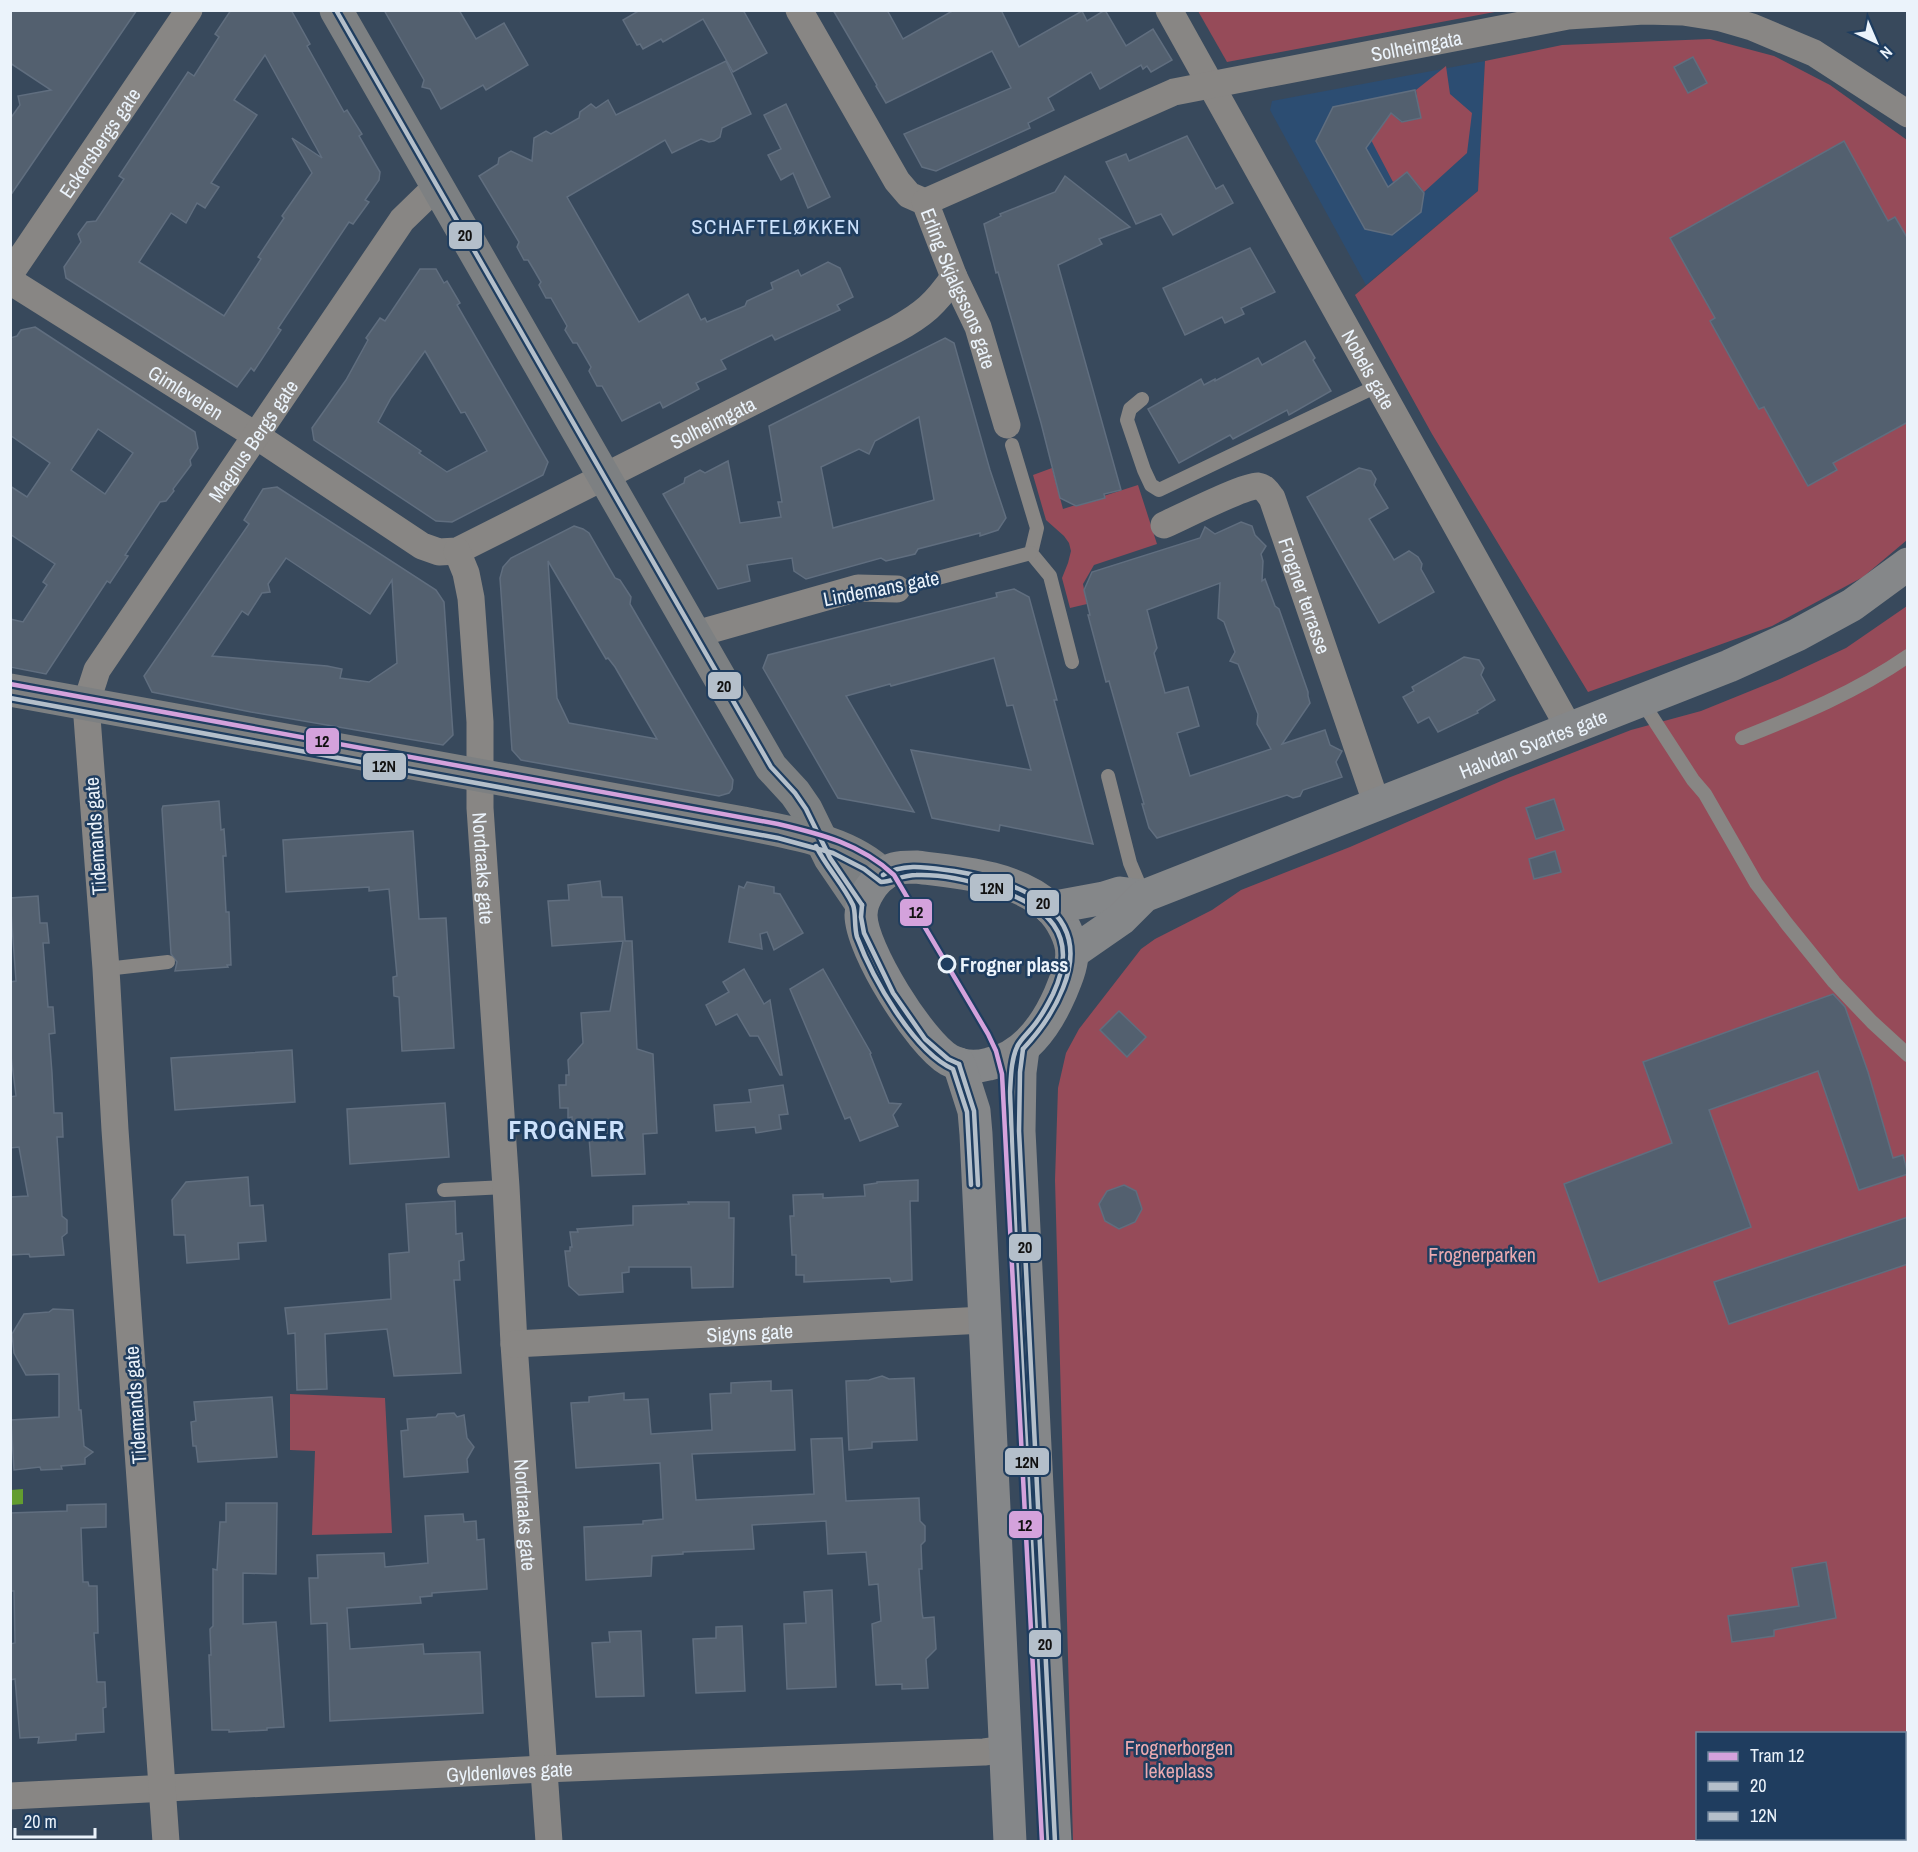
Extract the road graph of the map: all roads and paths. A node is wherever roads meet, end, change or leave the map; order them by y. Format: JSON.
{"nodes":[{"id":1,"x":189,"y":10,"type":"edge"},
{"id":2,"x":336,"y":10,"type":"edge"},
{"id":3,"x":799,"y":10,"type":"edge"},
{"id":4,"x":1169,"y":10,"type":"edge"},
{"id":5,"x":1567,"y":14,"type":"edge"},
{"id":6,"x":1212,"y":85,"type":"junction"},
{"id":7,"x":1908,"y":114,"type":"edge"},
{"id":8,"x":436,"y":186,"type":"junction"},
{"id":9,"x":925,"y":202,"type":"junction"},
{"id":10,"x":10,"y":274,"type":"edge"},
{"id":11,"x":954,"y":276,"type":"junction"},
{"id":12,"x":10,"y":281,"type":"edge"},
{"id":13,"x":1377,"y":386,"type":"junction"},
{"id":14,"x":1142,"y":399,"type":"dead end"},
{"id":15,"x":255,"y":435,"type":"junction"},
{"id":16,"x":1010,"y":435,"type":"joint"},
{"id":17,"x":604,"y":477,"type":"junction"},
{"id":18,"x":1164,"y":525,"type":"dead end"},
{"id":19,"x":457,"y":551,"type":"junction"},
{"id":20,"x":1031,"y":553,"type":"junction"},
{"id":21,"x":1908,"y":564,"type":"edge"},
{"id":22,"x":897,"y":589,"type":"joint"},
{"id":23,"x":696,"y":634,"type":"junction"},
{"id":24,"x":1908,"y":656,"type":"edge"},
{"id":25,"x":1072,"y":662,"type":"dead end"},
{"id":26,"x":10,"y":690,"type":"edge"},
{"id":27,"x":1641,"y":700,"type":"junction"},
{"id":28,"x":86,"y":704,"type":"junction"},
{"id":29,"x":1569,"y":728,"type":"junction"},
{"id":30,"x":1742,"y":738,"type":"dead end"},
{"id":31,"x":771,"y":767,"type":"junction"},
{"id":32,"x":479,"y":775,"type":"junction"},
{"id":33,"x":1108,"y":776,"type":"dead end"},
{"id":34,"x":1377,"y":805,"type":"junction"},
{"id":35,"x":788,"y":833,"type":"junction"},
{"id":36,"x":823,"y":843,"type":"junction"},
{"id":37,"x":883,"y":875,"type":"junction"},
{"id":38,"x":1144,"y":896,"type":"junction"},
{"id":39,"x":862,"y":905,"type":"junction"},
{"id":40,"x":1050,"y":908,"type":"junction"},
{"id":41,"x":1072,"y":953,"type":"junction"},
{"id":42,"x":168,"y":962,"type":"dead end"},
{"id":43,"x":106,"y":969,"type":"junction"},
{"id":44,"x":1023,"y":1049,"type":"junction"},
{"id":45,"x":1908,"y":1055,"type":"edge"},
{"id":46,"x":959,"y":1065,"type":"junction"},
{"id":47,"x":506,"y":1187,"type":"junction"},
{"id":48,"x":444,"y":1190,"type":"dead end"},
{"id":49,"x":984,"y":1320,"type":"junction"},
{"id":50,"x":514,"y":1344,"type":"junction"},
{"id":51,"x":1006,"y":1749,"type":"junction"},
{"id":52,"x":544,"y":1769,"type":"junction"},
{"id":53,"x":162,"y":1789,"type":"junction"},
{"id":54,"x":10,"y":1796,"type":"edge"},
{"id":55,"x":166,"y":1842,"type":"edge"},
{"id":56,"x":549,"y":1842,"type":"edge"},
{"id":57,"x":1010,"y":1842,"type":"edge"},
{"id":58,"x":1055,"y":1842,"type":"edge"}],
"edges":[{"from":1,"to":10,"type":"street","name":"Eckersbergs gate"},
{"from":2,"to":8,"type":"street"},
{"from":3,"to":9,"type":"street","name":"Erling Skjalgssons gate"},
{"from":4,"to":6,"type":"street","name":"Nobels gate"},
{"from":5,"to":6,"type":"street","name":"Solheimgata"},
{"from":5,"to":7,"type":"street","name":"Solheimgata"},
{"from":6,"to":9,"type":"street","name":"Solheimgata"},
{"from":6,"to":13,"type":"street","name":"Nobels gate"},
{"from":8,"to":15,"type":"street","name":"Magnus Bergs gate"},
{"from":8,"to":17,"type":"street"},
{"from":9,"to":11,"type":"street","name":"Erling Skjalgssons gate"},
{"from":11,"to":16,"type":"street","name":"Erling Skjalgssons gate"},
{"from":11,"to":17,"type":"street","name":"Solheimgata"},
{"from":12,"to":15,"type":"street","name":"Gimleveien"},
{"from":13,"to":14,"type":"lane"},
{"from":13,"to":29,"type":"street","name":"Nobels gate"},
{"from":15,"to":19,"type":"street","name":"Gimleveien"},
{"from":15,"to":28,"type":"street","name":"Magnus Bergs gate"},
{"from":16,"to":20,"type":"lane"},
{"from":17,"to":19,"type":"street","name":"Solheimgata"},
{"from":17,"to":23,"type":"street"},
{"from":18,"to":34,"type":"street","name":"Frogner terrasse"},
{"from":19,"to":32,"type":"street","name":"Nordraaks gate"},
{"from":20,"to":22,"type":"lane","name":"Lindemans gate"},
{"from":20,"to":25,"type":"lane"},
{"from":21,"to":27,"type":"main road","name":"Halvdan Svartes gate"},
{"from":22,"to":23,"type":"street","name":"Lindemans gate"},
{"from":23,"to":31,"type":"street"},
{"from":24,"to":30,"type":"lane"},
{"from":26,"to":28,"type":"street"},
{"from":27,"to":29,"type":"main road","name":"Halvdan Svartes gate"},
{"from":27,"to":45,"type":"lane"},
{"from":28,"to":32,"type":"street"},
{"from":28,"to":43,"type":"street","name":"Tidemands gate"},
{"from":29,"to":34,"type":"main road","name":"Halvdan Svartes gate"},
{"from":31,"to":35,"type":"street"},
{"from":31,"to":36,"type":"street"},
{"from":32,"to":35,"type":"street"},
{"from":32,"to":47,"type":"street","name":"Nordraaks gate"},
{"from":33,"to":38,"type":"lane"},
{"from":34,"to":38,"type":"main road","name":"Halvdan Svartes gate"},
{"from":35,"to":36,"type":"street"},
{"from":36,"to":37,"type":"street"},
{"from":36,"to":39,"type":"street"},
{"from":37,"to":39,"type":"main road"},
{"from":37,"to":40,"type":"main road"},
{"from":38,"to":40,"type":"main road","name":"Halvdan Svartes gate"},
{"from":38,"to":41,"type":"main road","name":"Halvdan Svartes gate"},
{"from":39,"to":46,"type":"main road"},
{"from":40,"to":41,"type":"main road"},
{"from":41,"to":44,"type":"main road"},
{"from":42,"to":43,"type":"lane"},
{"from":43,"to":53,"type":"street","name":"Tidemands gate"},
{"from":44,"to":46,"type":"main road"},
{"from":44,"to":58,"type":"main road"},
{"from":46,"to":49,"type":"main road"},
{"from":47,"to":48,"type":"lane"},
{"from":47,"to":50,"type":"street","name":"Nordraaks gate"},
{"from":49,"to":50,"type":"street","name":"Sigyns gate"},
{"from":49,"to":51,"type":"main road"},
{"from":50,"to":52,"type":"street","name":"Nordraaks gate"},
{"from":51,"to":52,"type":"street","name":"Gyldenløves gate"},
{"from":51,"to":57,"type":"main road"},
{"from":52,"to":53,"type":"street","name":"Gyldenløves gate"},
{"from":52,"to":56,"type":"street","name":"Nordraaks gate"},
{"from":53,"to":54,"type":"street","name":"Gyldenløves gate"},
{"from":53,"to":55,"type":"street","name":"Tidemands gate"}]}
